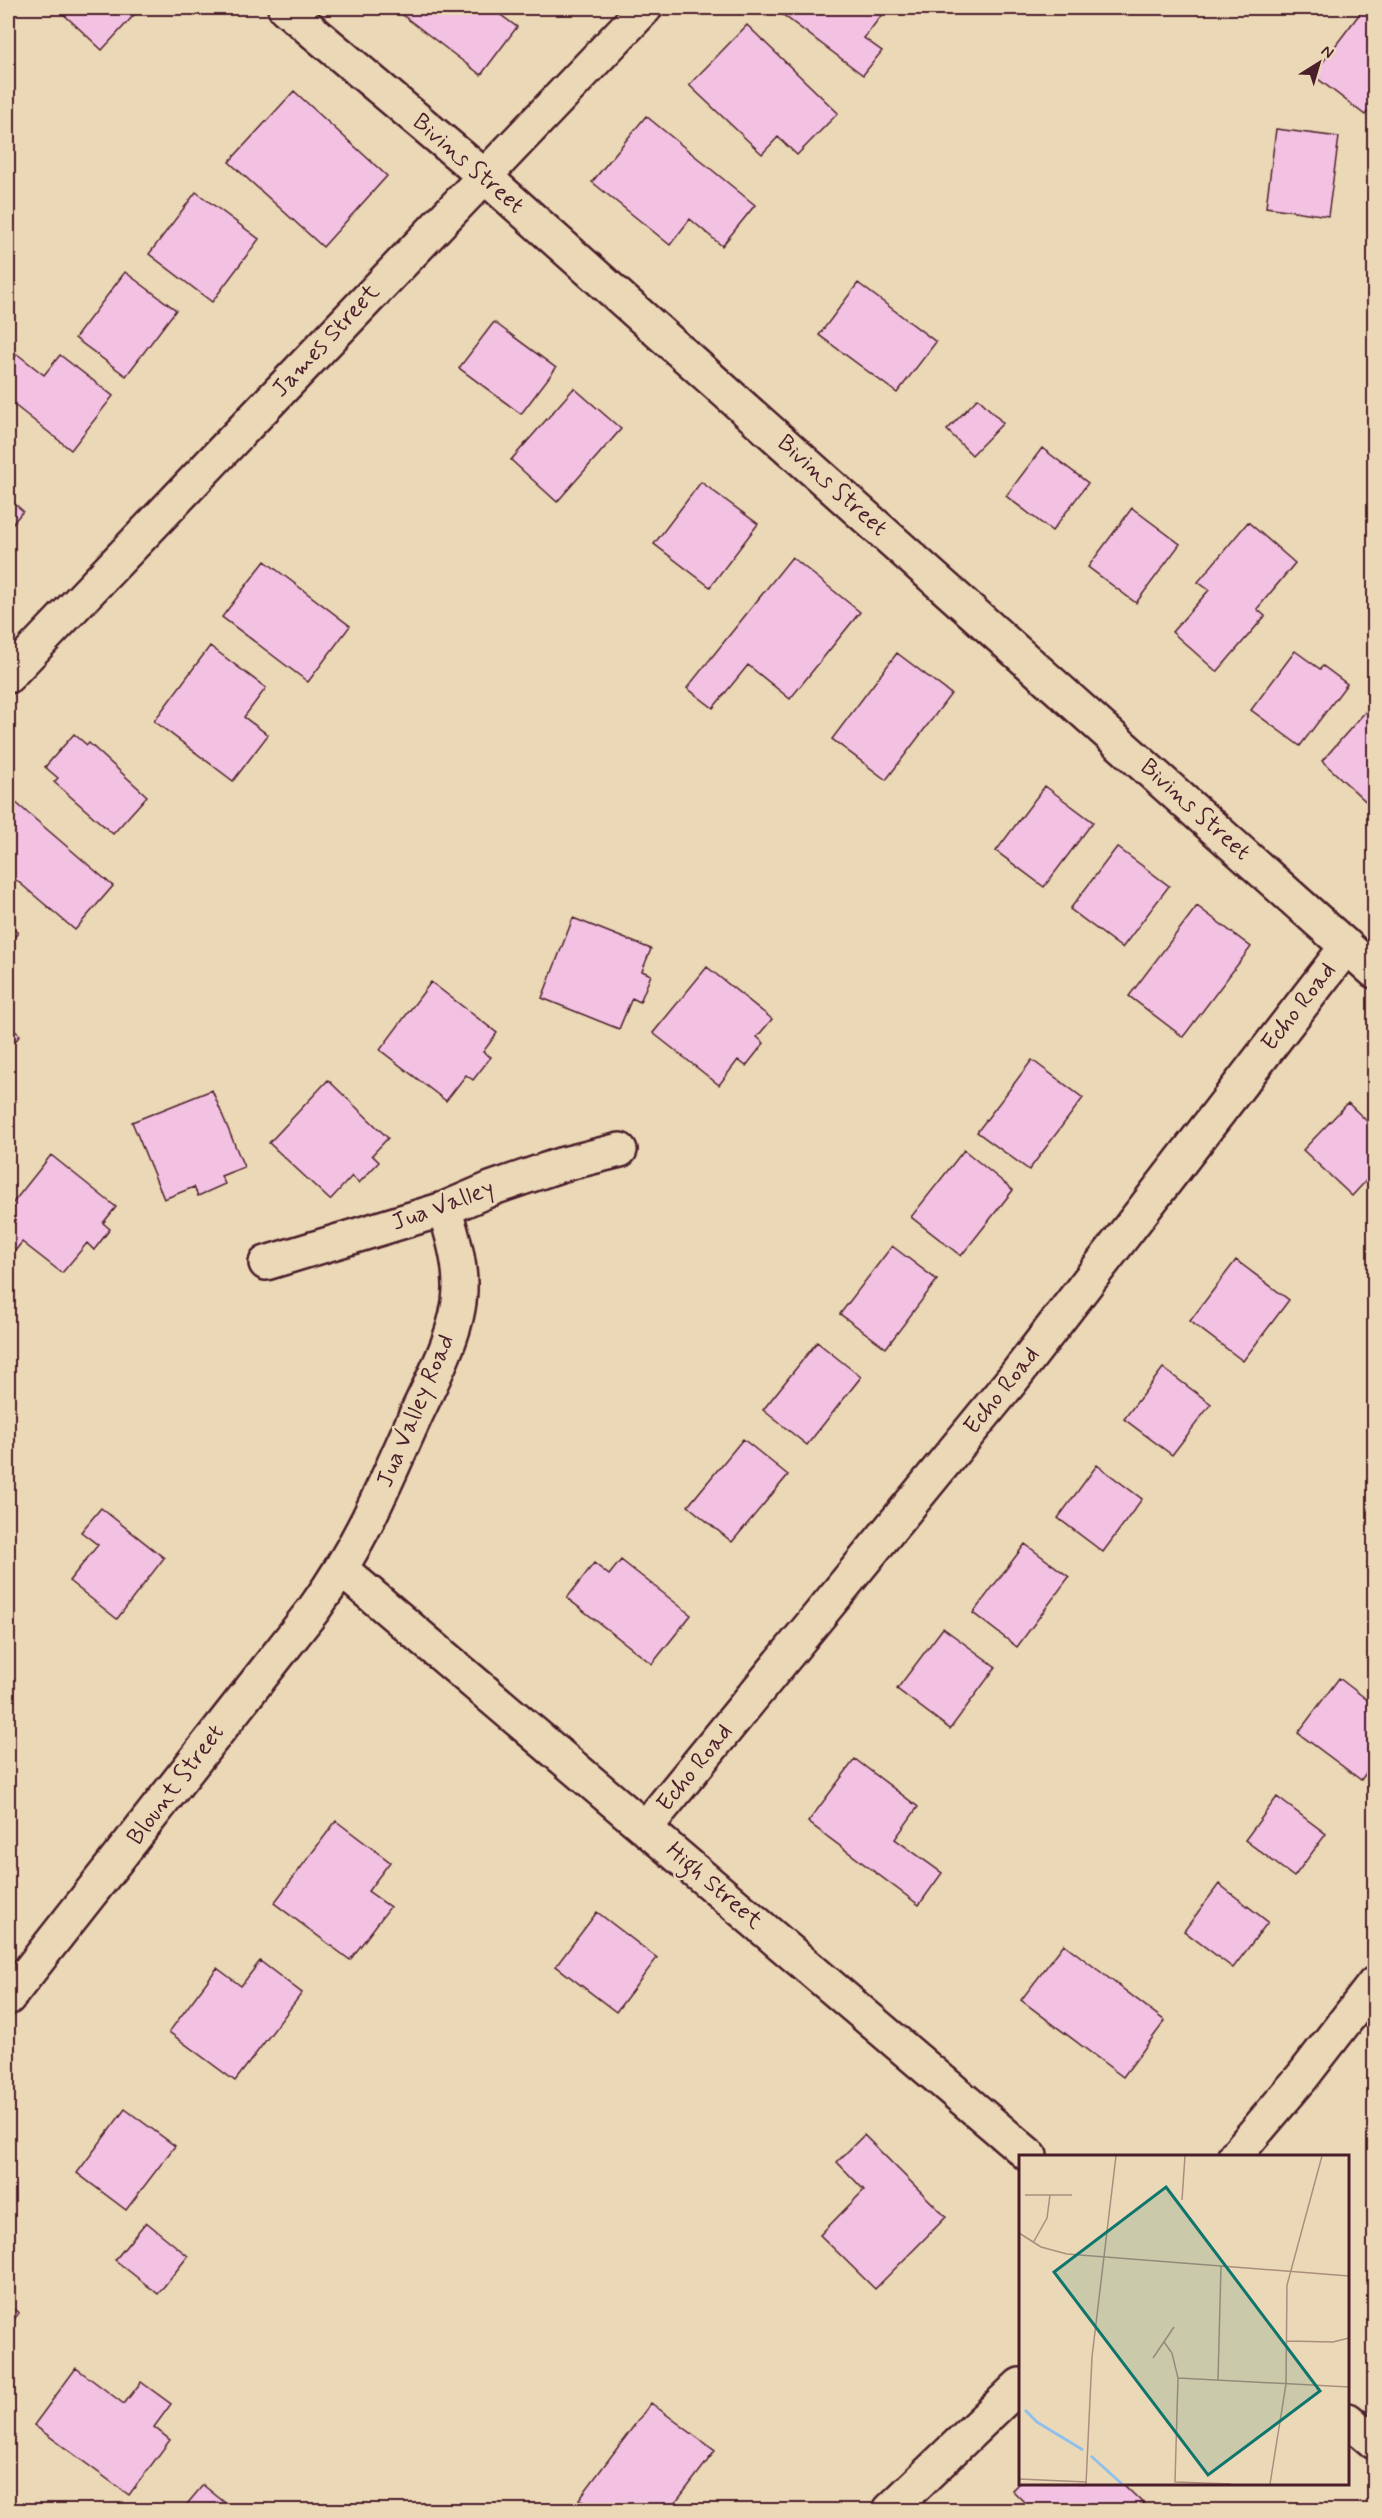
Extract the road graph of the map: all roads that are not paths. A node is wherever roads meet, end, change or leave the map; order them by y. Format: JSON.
{"nodes":[{"id":1,"x":285,"y":8,"type":"edge"},
{"id":2,"x":645,"y":8,"type":"edge"},
{"id":3,"x":483,"y":176,"type":"junction"},
{"id":4,"x":8,"y":676,"type":"edge"},
{"id":5,"x":1347,"y":946,"type":"junction"},
{"id":6,"x":1374,"y":971,"type":"edge"},
{"id":7,"x":620,"y":1150,"type":"dead end"},
{"id":8,"x":444,"y":1209,"type":"junction"},
{"id":9,"x":266,"y":1263,"type":"dead end"},
{"id":10,"x":342,"y":1570,"type":"junction"},
{"id":11,"x":646,"y":1827,"type":"junction"},
{"id":12,"x":1374,"y":1983,"type":"edge"},
{"id":13,"x":8,"y":1998,"type":"edge"},
{"id":14,"x":1028,"y":2155,"type":"edge"},
{"id":15,"x":1237,"y":2155,"type":"edge"},
{"id":16,"x":1019,"y":2386,"type":"edge"},
{"id":17,"x":1349,"y":2422,"type":"edge"},
{"id":18,"x":1374,"y":2442,"type":"edge"},
{"id":19,"x":890,"y":2511,"type":"edge"}],
"edges":[{"from":1,"to":3,"type":"street","name":"Bivins Street"},
{"from":2,"to":3,"type":"street","name":"James Street"},
{"from":3,"to":4,"type":"street","name":"James Street"},
{"from":3,"to":5,"type":"street","name":"Bivins Street"},
{"from":5,"to":6,"type":"street","name":"Bivins Street"},
{"from":5,"to":11,"type":"street","name":"Echo Road"},
{"from":7,"to":8,"type":"street","name":"Jua Valley"},
{"from":8,"to":9,"type":"street","name":"Jua Valley"},
{"from":8,"to":10,"type":"street","name":"Jua Valley Road"},
{"from":10,"to":11,"type":"street","name":"High Street"},
{"from":10,"to":13,"type":"street","name":"Blount Street"},
{"from":11,"to":14,"type":"street","name":"High Street"},
{"from":12,"to":15,"type":"street"},
{"from":16,"to":19,"type":"street"},
{"from":17,"to":18,"type":"street"}]}
